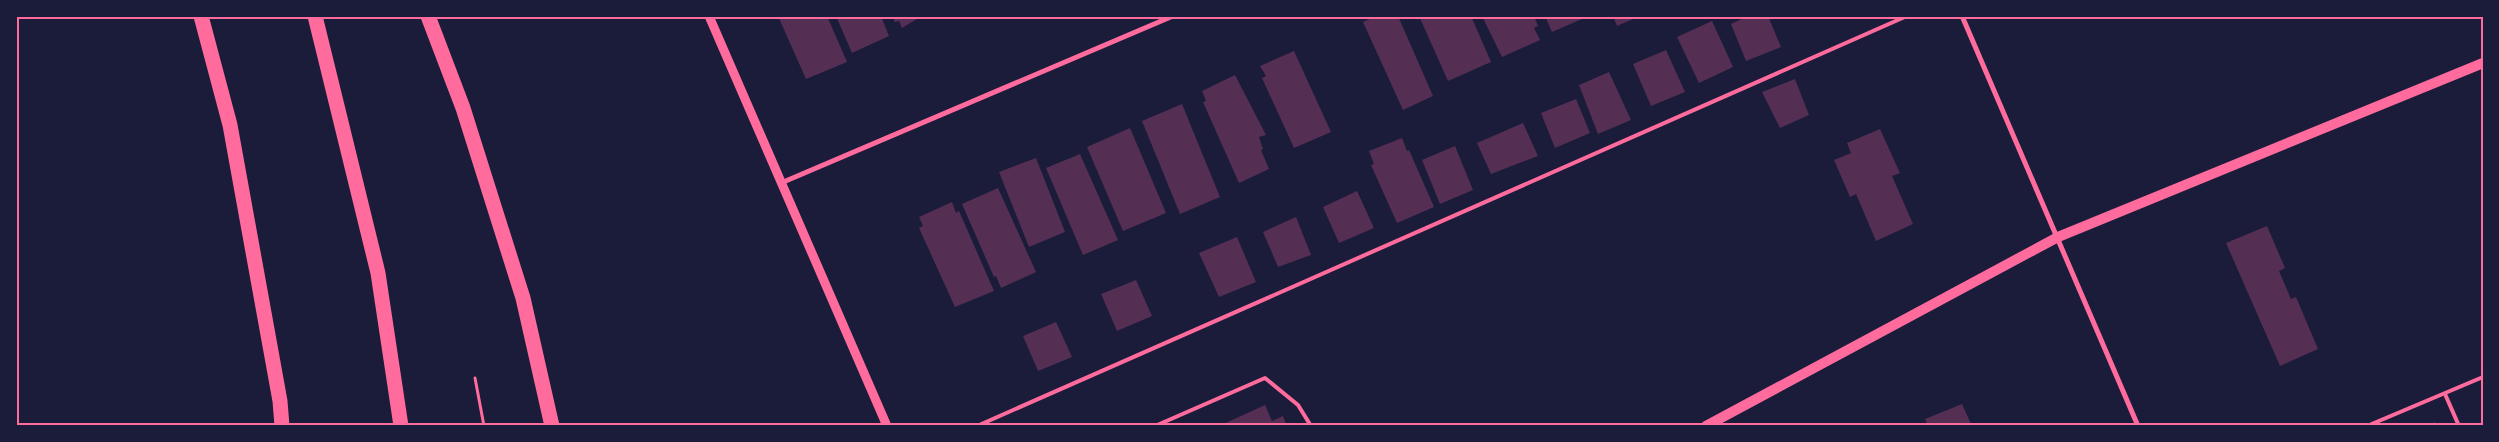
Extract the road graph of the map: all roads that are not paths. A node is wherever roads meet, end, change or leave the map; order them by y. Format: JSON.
{"nodes":[{"id":1,"x":201,"y":16,"type":"edge"},
{"id":2,"x":315,"y":16,"type":"edge"},
{"id":3,"x":428,"y":16,"type":"edge"},
{"id":4,"x":709,"y":16,"type":"edge"},
{"id":5,"x":1173,"y":16,"type":"edge"},
{"id":6,"x":1907,"y":16,"type":"edge"},
{"id":7,"x":1962,"y":16,"type":"edge"},
{"id":8,"x":2483,"y":63,"type":"edge"},
{"id":9,"x":781,"y":183,"type":"junction"},
{"id":10,"x":2058,"y":237,"type":"junction"},
{"id":11,"x":2483,"y":377,"type":"edge"},
{"id":12,"x":2445,"y":394,"type":"junction"},
{"id":13,"x":282,"y":426,"type":"edge"},
{"id":14,"x":402,"y":426,"type":"edge"},
{"id":15,"x":552,"y":426,"type":"edge"},
{"id":16,"x":887,"y":426,"type":"edge"},
{"id":17,"x":978,"y":426,"type":"edge"},
{"id":18,"x":1155,"y":426,"type":"edge"},
{"id":19,"x":1310,"y":426,"type":"edge"},
{"id":20,"x":1706,"y":426,"type":"edge"},
{"id":21,"x":2138,"y":426,"type":"edge"},
{"id":22,"x":2367,"y":426,"type":"edge"},
{"id":23,"x":2459,"y":426,"type":"edge"}],
"edges":[{"from":1,"to":13,"type":"highway"},
{"from":2,"to":14,"type":"highway"},
{"from":3,"to":15,"type":"highway"},
{"from":4,"to":9,"type":"street"},
{"from":5,"to":9,"type":"street"},
{"from":6,"to":17,"type":"lane"},
{"from":7,"to":10,"type":"street"},
{"from":8,"to":10,"type":"main road"},
{"from":9,"to":16,"type":"street"},
{"from":10,"to":20,"type":"main road"},
{"from":10,"to":21,"type":"street"},
{"from":11,"to":12,"type":"lane"},
{"from":12,"to":22,"type":"lane"},
{"from":12,"to":23,"type":"lane"},
{"from":18,"to":19,"type":"lane"}]}
